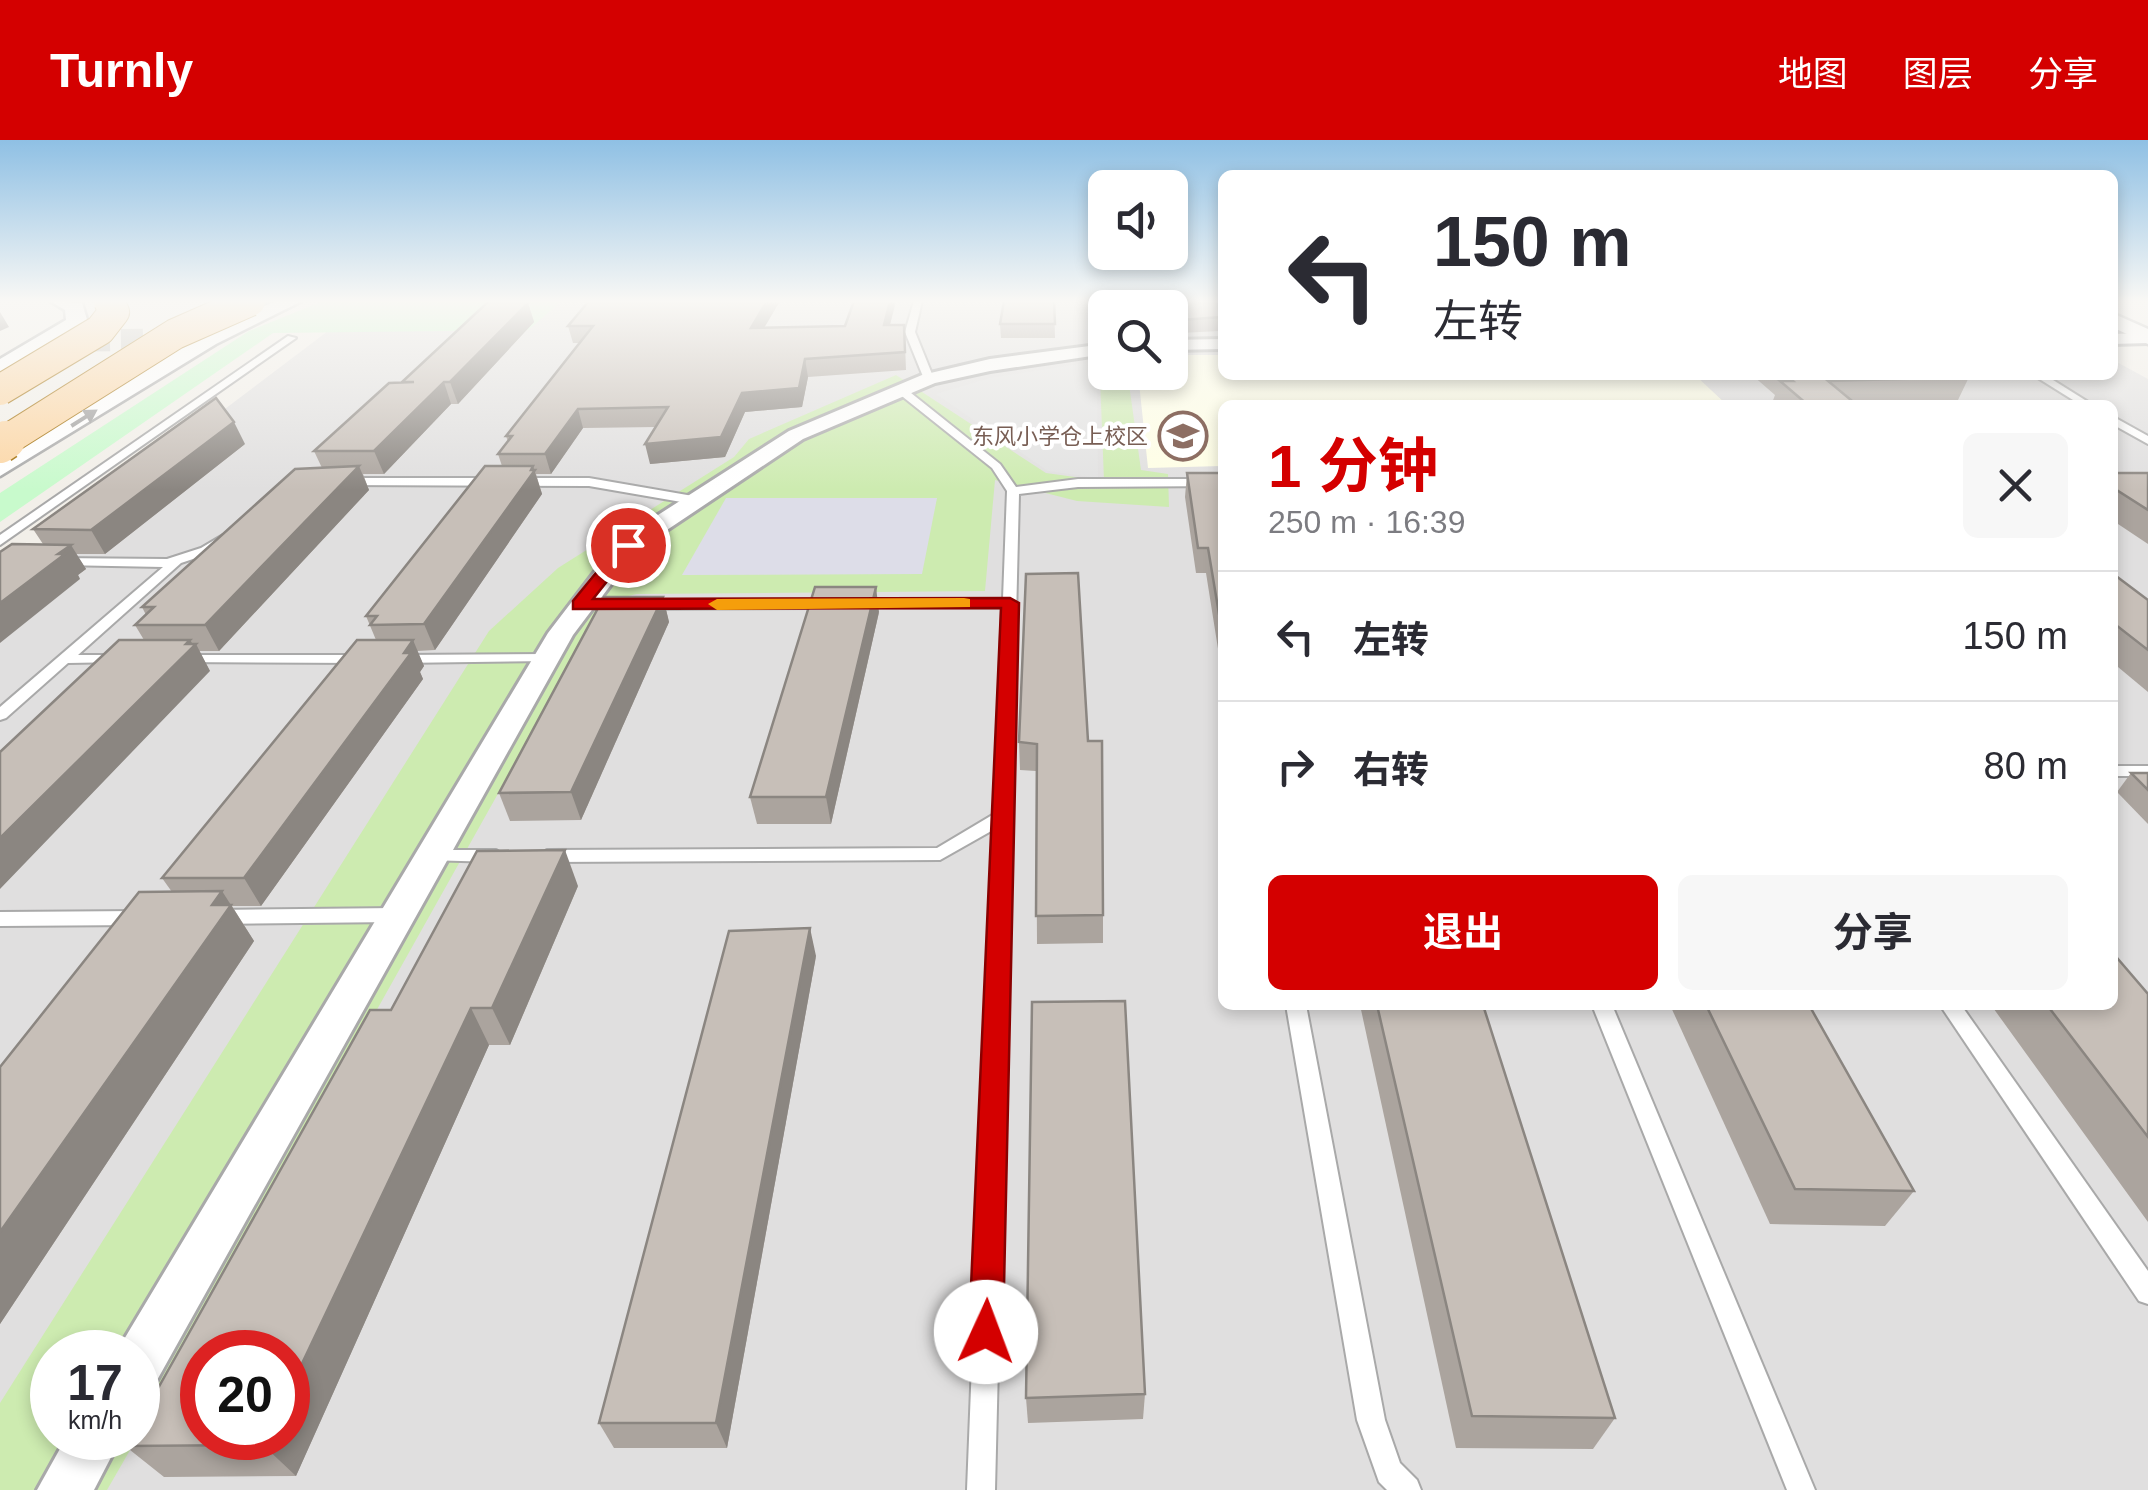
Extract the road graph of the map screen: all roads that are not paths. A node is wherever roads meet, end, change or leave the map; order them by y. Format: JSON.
{"nodes":[{"id":1,"x":43,"y":364,"type":"tunnel mouth"},
{"id":2,"x":64,"y":364,"type":"tunnel mouth"},
{"id":3,"x":109,"y":364,"type":"tunnel mouth"},
{"id":4,"x":127,"y":364,"type":"edge"},
{"id":5,"x":168,"y":364,"type":"edge"},
{"id":6,"x":254,"y":364,"type":"edge"},
{"id":7,"x":914,"y":364,"type":"edge"},
{"id":8,"x":997,"y":364,"type":"edge"},
{"id":9,"x":2046,"y":380,"type":"edge"},
{"id":10,"x":30,"y":384,"type":"dead end"},
{"id":11,"x":916,"y":385,"type":"junction"},
{"id":12,"x":0,"y":390,"type":"edge"},
{"id":13,"x":2080,"y":400,"type":"edge"},
{"id":14,"x":2118,"y":424,"type":"edge"},
{"id":15,"x":0,"y":430,"type":"edge"},
{"id":16,"x":2148,"y":441,"type":"edge"},
{"id":17,"x":0,"y":444,"type":"edge"},
{"id":18,"x":0,"y":468,"type":"edge"},
{"id":19,"x":326,"y":482,"type":"edge"},
{"id":20,"x":1218,"y":482,"type":"edge"},
{"id":21,"x":1013,"y":490,"type":"junction"},
{"id":22,"x":693,"y":500,"type":"junction"},
{"id":23,"x":229,"y":534,"type":"edge"},
{"id":24,"x":0,"y":541,"type":"edge"},
{"id":25,"x":39,"y":561,"type":"edge"},
{"id":26,"x":175,"y":563,"type":"junction"},
{"id":27,"x":1010,"y":603,"type":"junction"},
{"id":28,"x":580,"y":605,"type":"junction"},
{"id":29,"x":546,"y":658,"type":"junction"},
{"id":30,"x":65,"y":659,"type":"junction"},
{"id":31,"x":142,"y":659,"type":"edge"},
{"id":32,"x":161,"y":659,"type":"edge"},
{"id":33,"x":0,"y":715,"type":"edge"},
{"id":34,"x":2118,"y":771,"type":"edge"},
{"id":35,"x":2148,"y":771,"type":"edge"},
{"id":36,"x":1003,"y":816,"type":"junction"},
{"id":37,"x":432,"y":856,"type":"junction"},
{"id":38,"x":397,"y":915,"type":"junction"},
{"id":39,"x":199,"y":917,"type":"edge"},
{"id":40,"x":159,"y":918,"type":"edge"},
{"id":41,"x":0,"y":920,"type":"edge"},
{"id":42,"x":1297,"y":1010,"type":"edge"},
{"id":43,"x":1604,"y":1010,"type":"edge"},
{"id":44,"x":1953,"y":1010,"type":"edge"},
{"id":45,"x":2148,"y":1292,"type":"edge"},
{"id":46,"x":158,"y":1330,"type":"edge"},
{"id":47,"x":82,"y":1460,"type":"edge"},
{"id":48,"x":64,"y":1490,"type":"edge"},
{"id":49,"x":981,"y":1490,"type":"edge"},
{"id":50,"x":1407,"y":1490,"type":"edge"},
{"id":51,"x":1801,"y":1490,"type":"edge"}],
"edges":[{"from":1,"to":12,"type":"main road","bridge":true},
{"from":2,"to":10,"type":"main road"},
{"from":3,"to":15,"type":"main road"},
{"from":4,"to":17,"type":"main road","bridge":true},
{"from":18,"to":5,"type":"street","one_way":true},
{"from":6,"to":24,"type":"lane"},
{"from":7,"to":11,"type":"lane"},
{"from":8,"to":11,"type":"street"},
{"from":9,"to":13,"type":"lane"},
{"from":11,"to":21,"type":"lane"},
{"from":11,"to":22,"type":"street"},
{"from":14,"to":16,"type":"lane"},
{"from":19,"to":22,"type":"lane"},
{"from":20,"to":21,"type":"lane"},
{"from":21,"to":27,"type":"lane"},
{"from":22,"to":28,"type":"street"},
{"from":23,"to":26,"type":"lane"},
{"from":25,"to":26,"type":"lane"},
{"from":26,"to":30,"type":"lane"},
{"from":27,"to":28,"type":"lane"},
{"from":27,"to":36,"type":"lane"},
{"from":28,"to":29,"type":"street"},
{"from":29,"to":32,"type":"lane"},
{"from":29,"to":37,"type":"street"},
{"from":30,"to":31,"type":"lane"},
{"from":30,"to":33,"type":"lane"},
{"from":34,"to":35,"type":"lane"},
{"from":36,"to":37,"type":"lane"},
{"from":36,"to":49,"type":"lane"},
{"from":37,"to":38,"type":"street"},
{"from":38,"to":39,"type":"lane"},
{"from":38,"to":46,"type":"street"},
{"from":40,"to":41,"type":"lane"},
{"from":42,"to":50,"type":"lane"},
{"from":43,"to":51,"type":"lane"},
{"from":44,"to":45,"type":"lane"},
{"from":47,"to":48,"type":"street"}]}
